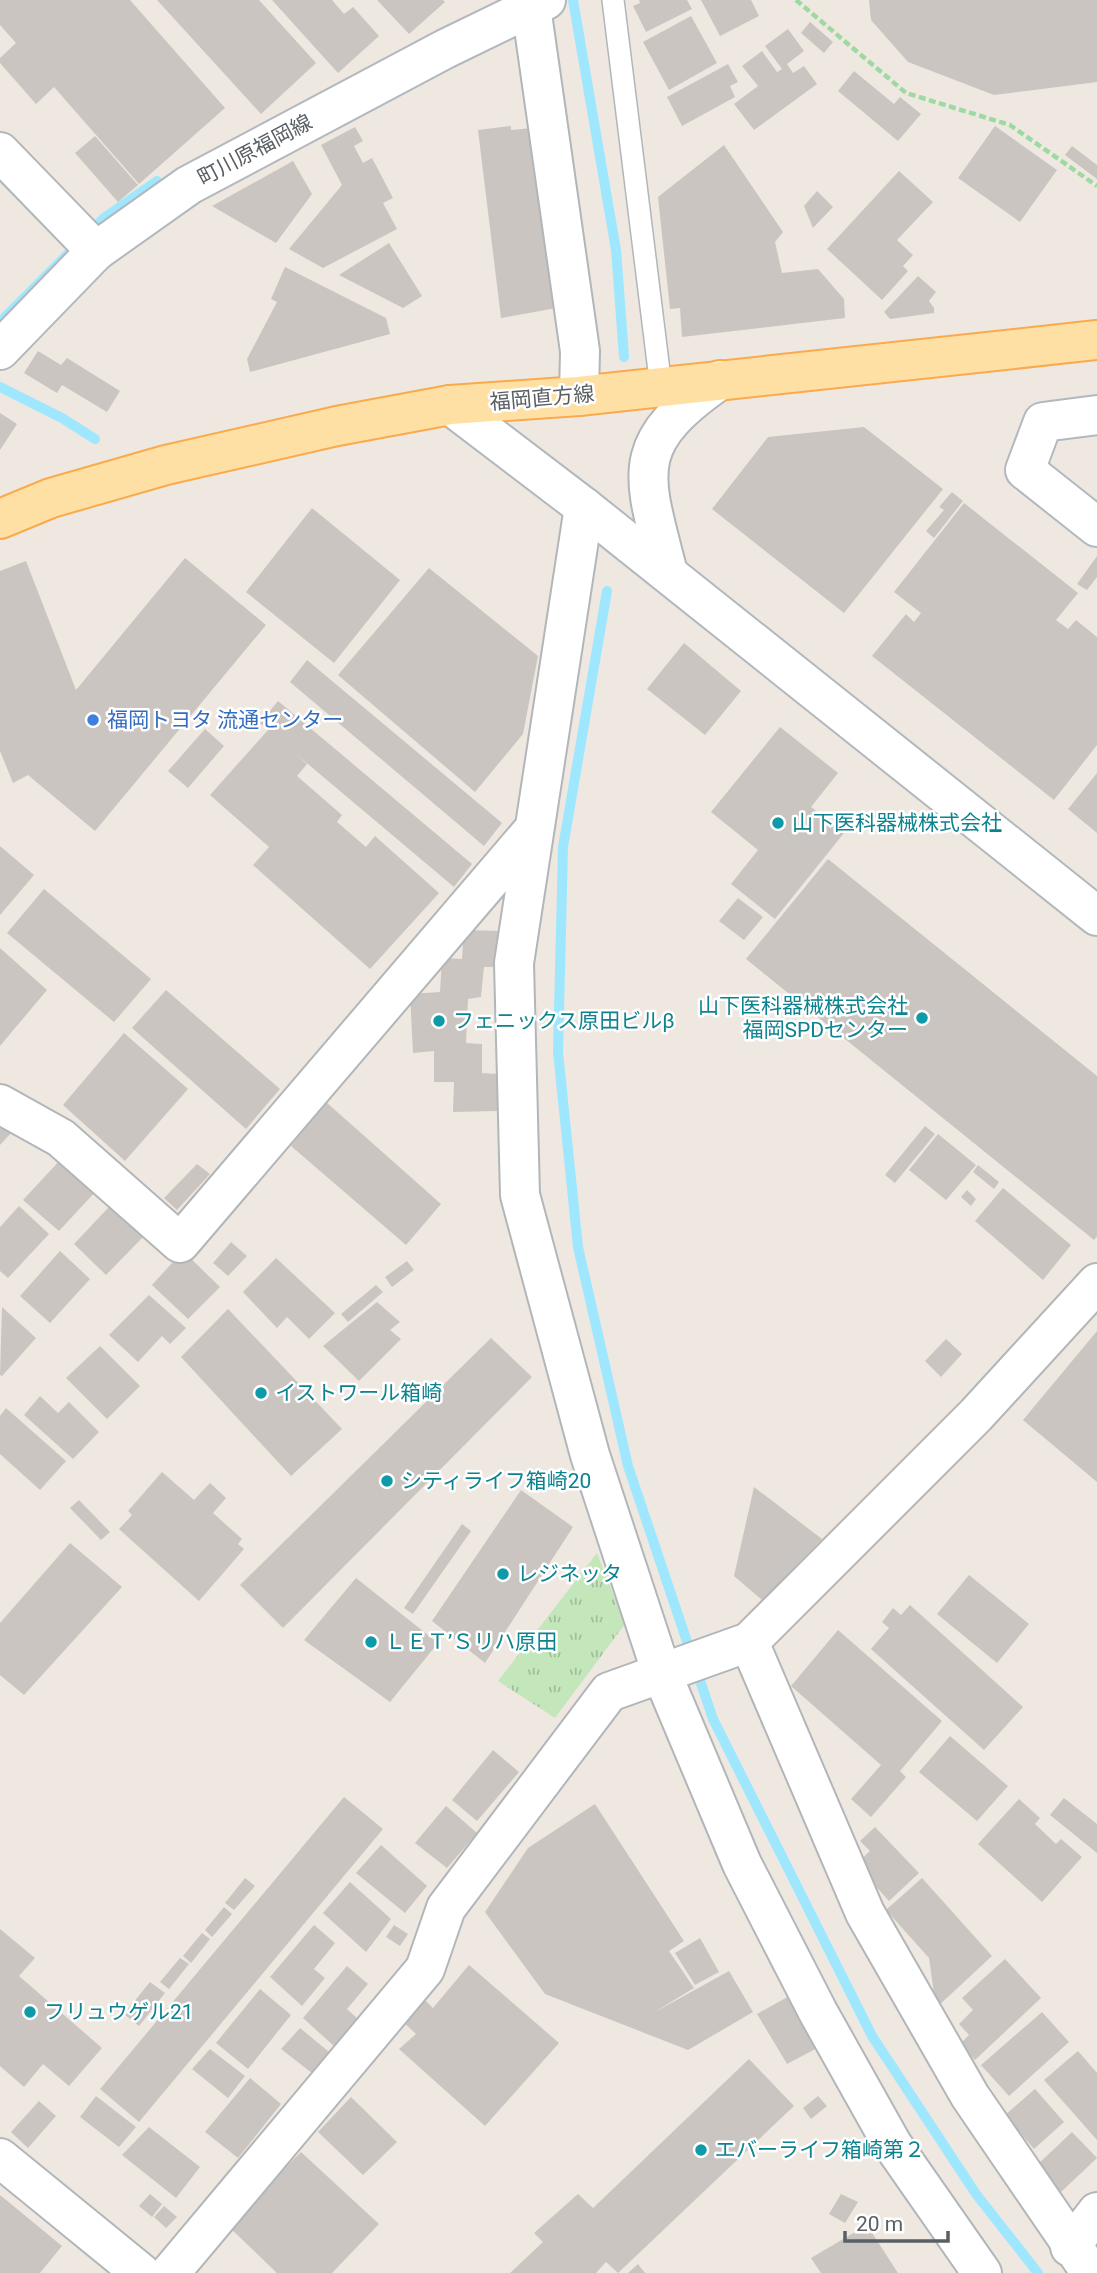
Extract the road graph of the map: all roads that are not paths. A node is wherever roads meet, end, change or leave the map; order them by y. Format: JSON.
{"nodes":[{"id":1,"x":613,"y":0,"type":"edge"},
{"id":2,"x":538,"y":2,"type":"edge"},
{"id":3,"x":0,"y":152,"type":"edge"},
{"id":4,"x":96,"y":251,"type":"junction"},
{"id":5,"x":1097,"y":340,"type":"edge"},
{"id":6,"x":0,"y":350,"type":"edge"},
{"id":7,"x":720,"y":380,"type":"junction"},
{"id":8,"x":661,"y":387,"type":"junction"},
{"id":9,"x":579,"y":396,"type":"junction"},
{"id":10,"x":450,"y":405,"type":"junction"},
{"id":11,"x":1097,"y":415,"type":"edge"},
{"id":12,"x":584,"y":507,"type":"junction"},
{"id":13,"x":0,"y":519,"type":"edge"},
{"id":14,"x":1097,"y":527,"type":"edge"},
{"id":15,"x":668,"y":573,"type":"junction"},
{"id":16,"x":534,"y":829,"type":"junction"},
{"id":17,"x":1097,"y":916,"type":"edge"},
{"id":18,"x":0,"y":1104,"type":"edge"},
{"id":19,"x":1097,"y":1283,"type":"edge"},
{"id":20,"x":740,"y":1644,"type":"junction"},
{"id":21,"x":669,"y":1672,"type":"junction"},
{"id":22,"x":0,"y":2158,"type":"edge"},
{"id":23,"x":1097,"y":2212,"type":"edge"},
{"id":24,"x":1081,"y":2260,"type":"edge"},
{"id":25,"x":141,"y":2273,"type":"edge"},
{"id":26,"x":170,"y":2273,"type":"edge"},
{"id":27,"x":982,"y":2273,"type":"edge"}],
"edges":[{"from":1,"to":8,"type":"lane"},
{"from":2,"to":4,"type":"street","name":"町川原福岡線"},
{"from":2,"to":9,"type":"street"},
{"from":3,"to":4,"type":"street"},
{"from":4,"to":6,"type":"street","name":"町川原福岡線"},
{"from":5,"to":7,"type":"main road","name":"福岡直方線"},
{"from":7,"to":8,"type":"main road","name":"福岡直方線"},
{"from":7,"to":15,"type":"street"},
{"from":8,"to":9,"type":"main road","name":"福岡直方線"},
{"from":9,"to":10,"type":"main road","name":"福岡直方線"},
{"from":10,"to":12,"type":"street"},
{"from":10,"to":13,"type":"main road","name":"福岡直方線"},
{"from":11,"to":14,"type":"street"},
{"from":12,"to":15,"type":"street"},
{"from":12,"to":16,"type":"street"},
{"from":15,"to":17,"type":"street"},
{"from":16,"to":18,"type":"street"},
{"from":16,"to":21,"type":"street"},
{"from":19,"to":20,"type":"street"},
{"from":20,"to":21,"type":"street"},
{"from":20,"to":24,"type":"street"},
{"from":21,"to":26,"type":"street"},
{"from":21,"to":27,"type":"street"},
{"from":22,"to":25,"type":"street"},
{"from":23,"to":24,"type":"street"}]}
